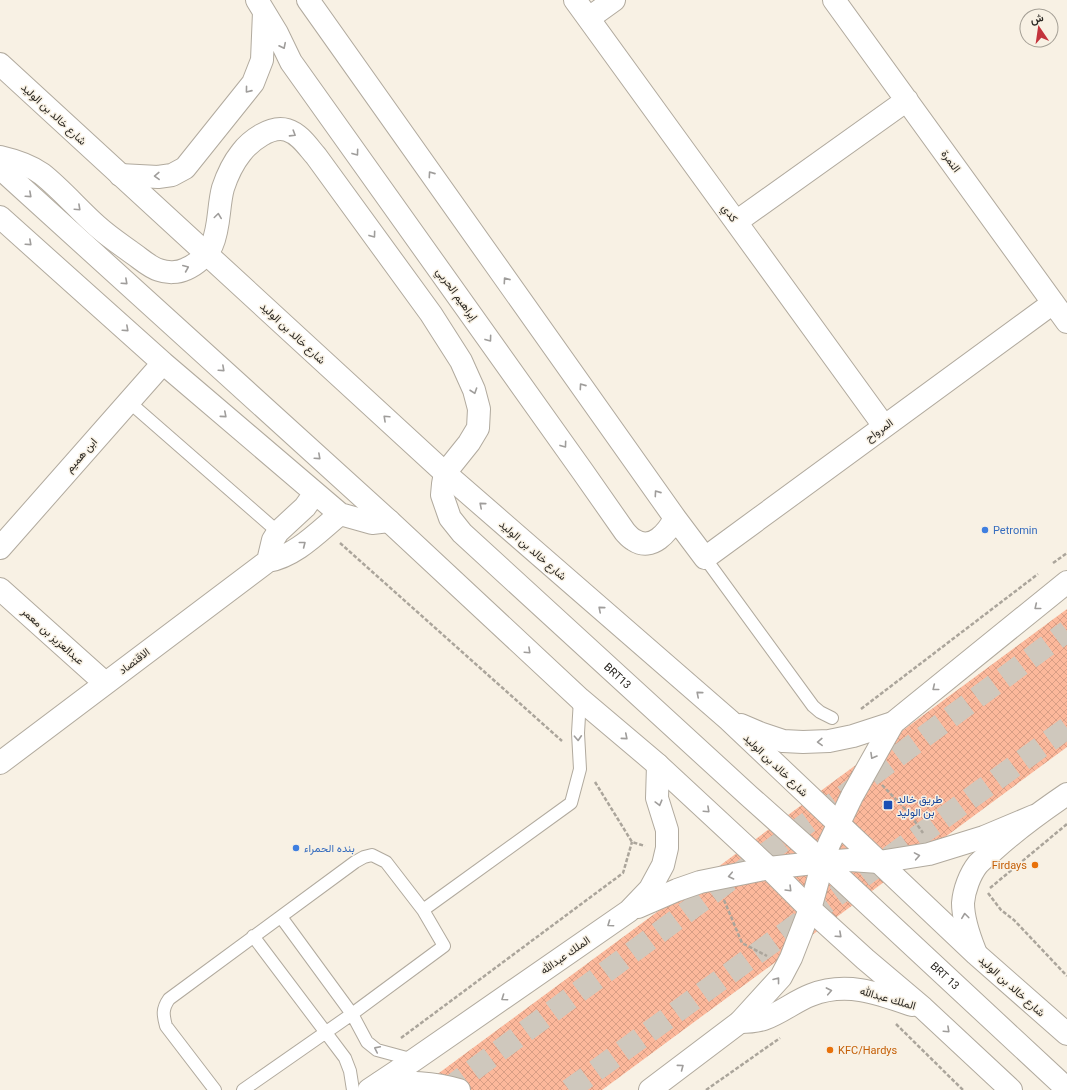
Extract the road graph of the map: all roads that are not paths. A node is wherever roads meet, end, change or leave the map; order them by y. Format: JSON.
{"nodes":[{"id":1,"x":308,"y":0,"type":"edge"},
{"id":2,"x":576,"y":0,"type":"edge"},
{"id":3,"x":614,"y":0,"type":"edge"},
{"id":4,"x":834,"y":0,"type":"edge"},
{"id":5,"x":260,"y":6,"type":"edge"},
{"id":6,"x":589,"y":18,"type":"junction"},
{"id":7,"x":0,"y":64,"type":"edge"},
{"id":8,"x":907,"y":100,"type":"junction"},
{"id":9,"x":0,"y":157,"type":"edge"},
{"id":10,"x":0,"y":168,"type":"edge"},
{"id":11,"x":120,"y":175,"type":"junction"},
{"id":12,"x":0,"y":217,"type":"edge"},
{"id":13,"x":736,"y":222,"type":"junction"},
{"id":14,"x":206,"y":253,"type":"junction"},
{"id":15,"x":1053,"y":303,"type":"junction"},
{"id":16,"x":1067,"y":322,"type":"edge"},
{"id":17,"x":164,"y":363,"type":"junction"},
{"id":18,"x":128,"y":401,"type":"junction"},
{"id":19,"x":884,"y":426,"type":"junction"},
{"id":20,"x":445,"y":473,"type":"junction"},
{"id":21,"x":315,"y":493,"type":"junction"},
{"id":22,"x":340,"y":514,"type":"junction"},
{"id":23,"x":675,"y":518,"type":"junction"},
{"id":24,"x":389,"y":521,"type":"junction"},
{"id":25,"x":278,"y":532,"type":"junction"},
{"id":26,"x":0,"y":548,"type":"edge"},
{"id":27,"x":705,"y":558,"type":"junction"},
{"id":28,"x":268,"y":561,"type":"junction"},
{"id":29,"x":1067,"y":582,"type":"edge"},
{"id":30,"x":0,"y":589,"type":"edge"},
{"id":31,"x":105,"y":683,"type":"junction"},
{"id":32,"x":580,"y":699,"type":"junction"},
{"id":33,"x":832,"y":718,"type":"dead end"},
{"id":34,"x":729,"y":720,"type":"junction"},
{"id":35,"x":893,"y":722,"type":"junction"},
{"id":36,"x":0,"y":763,"type":"edge"},
{"id":37,"x":658,"y":764,"type":"junction"},
{"id":38,"x":1067,"y":794,"type":"edge"},
{"id":39,"x":1034,"y":816,"type":"junction"},
{"id":40,"x":838,"y":824,"type":"junction"},
{"id":41,"x":823,"y":862,"type":"junction"},
{"id":42,"x":879,"y":862,"type":"junction"},
{"id":43,"x":769,"y":868,"type":"junction"},
{"id":44,"x":810,"y":909,"type":"junction"},
{"id":45,"x":423,"y":910,"type":"junction"},
{"id":46,"x":629,"y":911,"type":"junction"},
{"id":47,"x":281,"y":917,"type":"junction"},
{"id":48,"x":253,"y":936,"type":"junction"},
{"id":49,"x":976,"y":954,"type":"junction"},
{"id":50,"x":924,"y":1008,"type":"junction"},
{"id":51,"x":352,"y":1014,"type":"junction"},
{"id":52,"x":740,"y":1022,"type":"junction"},
{"id":53,"x":325,"y":1033,"type":"junction"},
{"id":54,"x":1067,"y":1034,"type":"edge"},
{"id":55,"x":414,"y":1060,"type":"junction"},
{"id":56,"x":374,"y":1086,"type":"edge"},
{"id":57,"x":1067,"y":1089,"type":"edge"},
{"id":58,"x":215,"y":1090,"type":"edge"},
{"id":59,"x":243,"y":1090,"type":"edge"},
{"id":60,"x":353,"y":1090,"type":"edge"},
{"id":61,"x":459,"y":1090,"type":"edge"},
{"id":62,"x":650,"y":1090,"type":"edge"},
{"id":63,"x":1011,"y":1090,"type":"edge"}],
"edges":[{"from":23,"to":1,"type":"main road","one_way":true},
{"from":2,"to":6,"type":"main road","name":"كدي"},
{"from":3,"to":6,"type":"main road"},
{"from":4,"to":8,"type":"main road","name":"النمرة"},
{"from":5,"to":11,"type":"main road","one_way":true},
{"from":5,"to":23,"type":"main road","name":"إبراهيم الحربي","one_way":true},
{"from":6,"to":13,"type":"main road","name":"كدي"},
{"from":7,"to":11,"type":"main road","name":"شارع خالد بن الوليد"},
{"from":8,"to":13,"type":"main road"},
{"from":8,"to":15,"type":"main road","name":"النمرة"},
{"from":9,"to":14,"type":"main road","one_way":true},
{"from":10,"to":24,"type":"main road","one_way":true},
{"from":11,"to":14,"type":"main road","name":"شارع خالد بن الوليد"},
{"from":12,"to":17,"type":"main road","one_way":true},
{"from":13,"to":19,"type":"main road","name":"كدي"},
{"from":20,"to":14,"type":"main road","name":"شارع خالد بن الوليد","one_way":true},
{"from":14,"to":20,"type":"main road","one_way":true},
{"from":15,"to":16,"type":"main road","name":"النمرة"},
{"from":15,"to":19,"type":"main road","name":"المرواح"},
{"from":17,"to":18,"type":"main road","name":"ابن هميم"},
{"from":17,"to":21,"type":"main road","one_way":true},
{"from":18,"to":25,"type":"lane"},
{"from":18,"to":26,"type":"main road","name":"ابن هميم"},
{"from":19,"to":27,"type":"main road","name":"المرواح"},
{"from":34,"to":20,"type":"main road","name":"شارع خالد بن الوليد","one_way":true},
{"from":20,"to":41,"type":"main road","name":"BRT13"},
{"from":21,"to":22,"type":"main road"},
{"from":21,"to":25,"type":"main road"},
{"from":22,"to":24,"type":"main road"},
{"from":28,"to":22,"type":"main road","name":"الاقتصاد","one_way":true},
{"from":23,"to":27,"type":"main road"},
{"from":24,"to":32,"type":"main road","one_way":true},
{"from":25,"to":28,"type":"main road"},
{"from":27,"to":33,"type":"lane"},
{"from":28,"to":31,"type":"main road","name":"الاقتصاد"},
{"from":29,"to":35,"type":"main road","one_way":true},
{"from":30,"to":31,"type":"main road","name":"عبدالعزيز بن معمر"},
{"from":31,"to":36,"type":"main road","name":"الاقتصاد"},
{"from":32,"to":37,"type":"main road","one_way":true},
{"from":32,"to":45,"type":"lane","one_way":true},
{"from":35,"to":34,"type":"main road","one_way":true},
{"from":34,"to":40,"type":"main road","name":"شارع خالد بن الوليد"},
{"from":35,"to":40,"type":"main road","one_way":true},
{"from":37,"to":43,"type":"main road","one_way":true},
{"from":37,"to":46,"type":"main road","name":"الملك عبدالله","one_way":true},
{"from":38,"to":39,"type":"main road"},
{"from":42,"to":39,"type":"main road","one_way":true},
{"from":49,"to":39,"type":"main road","one_way":true},
{"from":40,"to":41,"type":"main road"},
{"from":40,"to":42,"type":"main road","name":"شارع خالد بن الوليد"},
{"from":41,"to":42,"type":"main road"},
{"from":41,"to":43,"type":"main road"},
{"from":41,"to":44,"type":"main road"},
{"from":41,"to":57,"type":"main road","name":"BRT 13"},
{"from":42,"to":49,"type":"main road","name":"شارع خالد بن الوليد"},
{"from":43,"to":44,"type":"main road","one_way":true},
{"from":43,"to":46,"type":"main road","one_way":true},
{"from":44,"to":50,"type":"main road","one_way":true},
{"from":52,"to":44,"type":"main road","one_way":true},
{"from":45,"to":47,"type":"lane"},
{"from":45,"to":51,"type":"lane"},
{"from":46,"to":55,"type":"main road","name":"الملك عبدالله","one_way":true},
{"from":47,"to":48,"type":"lane"},
{"from":47,"to":51,"type":"lane"},
{"from":48,"to":53,"type":"lane"},
{"from":48,"to":58,"type":"lane"},
{"from":49,"to":54,"type":"main road","name":"شارع خالد بن الوليد"},
{"from":52,"to":50,"type":"main road","name":"الملك عبدالله","one_way":true},
{"from":50,"to":63,"type":"main road","one_way":true},
{"from":51,"to":53,"type":"lane"},
{"from":55,"to":51,"type":"lane","one_way":true},
{"from":62,"to":52,"type":"main road","one_way":true},
{"from":53,"to":59,"type":"lane"},
{"from":53,"to":60,"type":"lane"},
{"from":55,"to":56,"type":"main road","name":"الملك عبدالله"},
{"from":56,"to":61,"type":"main road"}]}
